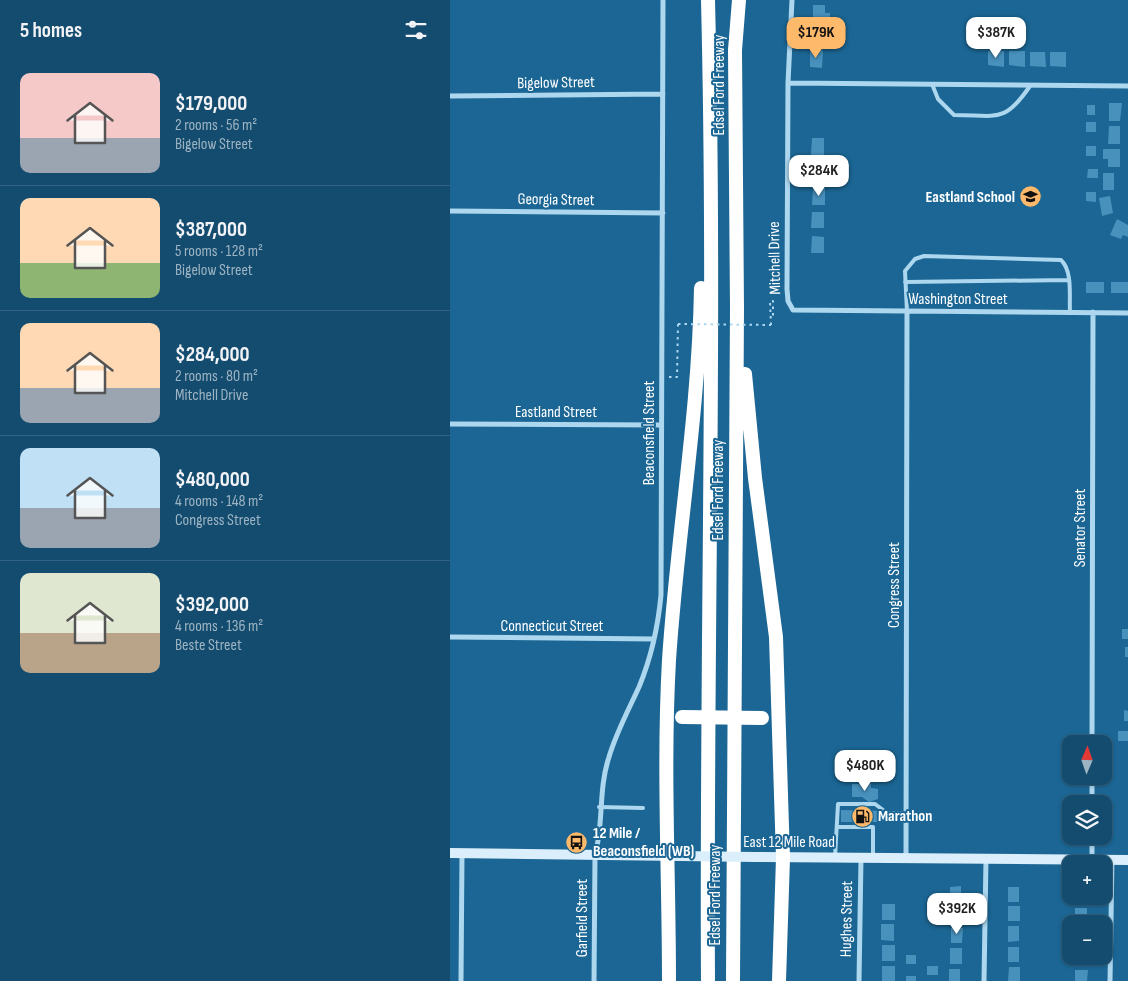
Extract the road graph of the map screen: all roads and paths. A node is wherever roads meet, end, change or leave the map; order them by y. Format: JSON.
{"nodes":[{"id":1,"x":663,"y":0,"type":"edge"},
{"id":2,"x":708,"y":0,"type":"edge"},
{"id":3,"x":739,"y":0,"type":"edge"},
{"id":4,"x":792,"y":0,"type":"edge"},
{"id":5,"x":788,"y":83,"type":"junction"},
{"id":6,"x":932,"y":84,"type":"junction"},
{"id":7,"x":1030,"y":86,"type":"junction"},
{"id":8,"x":1128,"y":86,"type":"edge"},
{"id":9,"x":663,"y":94,"type":"junction"},
{"id":10,"x":450,"y":96,"type":"edge"},
{"id":11,"x":711,"y":123,"type":"junction"},
{"id":12,"x":450,"y":211,"type":"edge"},
{"id":13,"x":663,"y":213,"type":"junction"},
{"id":14,"x":1069,"y":280,"type":"junction"},
{"id":15,"x":905,"y":282,"type":"junction"},
{"id":16,"x":790,"y":307,"type":"joint"},
{"id":17,"x":737,"y":309,"type":"junction"},
{"id":18,"x":907,"y":312,"type":"junction"},
{"id":19,"x":1070,"y":312,"type":"junction"},
{"id":20,"x":1093,"y":312,"type":"junction"},
{"id":21,"x":1128,"y":313,"type":"edge"},
{"id":22,"x":773,"y":319,"type":"dead end"},
{"id":23,"x":661,"y":377,"type":"junction"},
{"id":24,"x":450,"y":424,"type":"edge"},
{"id":25,"x":661,"y":425,"type":"junction"},
{"id":26,"x":450,"y":638,"type":"edge"},
{"id":27,"x":654,"y":639,"type":"junction"},
{"id":28,"x":668,"y":727,"type":"junction"},
{"id":29,"x":779,"y":728,"type":"junction"},
{"id":30,"x":1092,"y":735,"type":"edge"},
{"id":31,"x":599,"y":807,"type":"junction"},
{"id":32,"x":643,"y":808,"type":"dead end"},
{"id":33,"x":887,"y":812,"type":"junction"},
{"id":34,"x":906,"y":813,"type":"junction"},
{"id":35,"x":883,"y":817,"type":"dead end"},
{"id":36,"x":878,"y":822,"type":"dead end"},
{"id":37,"x":837,"y":827,"type":"junction"},
{"id":38,"x":873,"y":827,"type":"junction"},
{"id":39,"x":450,"y":853,"type":"edge"},
{"id":40,"x":462,"y":854,"type":"junction"},
{"id":41,"x":594,"y":855,"type":"junction"},
{"id":42,"x":674,"y":856,"type":"junction"},
{"id":43,"x":835,"y":857,"type":"junction"},
{"id":44,"x":783,"y":858,"type":"junction"},
{"id":45,"x":860,"y":858,"type":"junction"},
{"id":46,"x":873,"y":858,"type":"junction"},
{"id":47,"x":906,"y":858,"type":"junction"},
{"id":48,"x":986,"y":859,"type":"junction"},
{"id":49,"x":1062,"y":860,"type":"edge"},
{"id":50,"x":1112,"y":860,"type":"edge"},
{"id":51,"x":1128,"y":860,"type":"edge"},
{"id":52,"x":1111,"y":905,"type":"edge"},
{"id":53,"x":461,"y":981,"type":"edge"},
{"id":54,"x":594,"y":981,"type":"edge"},
{"id":55,"x":668,"y":981,"type":"edge"},
{"id":56,"x":708,"y":981,"type":"edge"},
{"id":57,"x":733,"y":981,"type":"edge"},
{"id":58,"x":779,"y":981,"type":"edge"},
{"id":59,"x":859,"y":981,"type":"edge"},
{"id":60,"x":984,"y":981,"type":"edge"},
{"id":61,"x":1110,"y":981,"type":"edge"}],
"edges":[{"from":1,"to":9,"type":"street","name":"Beaconsfield Street"},
{"from":2,"to":11,"type":"highway","name":"Edsel Ford Freeway"},
{"from":3,"to":17,"type":"highway","name":"Edsel Ford Freeway"},
{"from":4,"to":5,"type":"street","name":"Mitchell Drive"},
{"from":5,"to":6,"type":"street"},
{"from":5,"to":16,"type":"street","name":"Mitchell Drive"},
{"from":6,"to":7,"type":"street"},
{"from":6,"to":7,"type":"lane"},
{"from":7,"to":8,"type":"street"},
{"from":9,"to":10,"type":"street","name":"Bigelow Street"},
{"from":9,"to":13,"type":"street","name":"Beaconsfield Street"},
{"from":11,"to":28,"type":"highway"},
{"from":11,"to":56,"type":"highway","name":"Edsel Ford Freeway"},
{"from":12,"to":13,"type":"street","name":"Georgia Street"},
{"from":13,"to":23,"type":"street","name":"Beaconsfield Street"},
{"from":14,"to":15,"type":"lane"},
{"from":14,"to":15,"type":"lane"},
{"from":14,"to":19,"type":"lane"},
{"from":15,"to":18,"type":"lane"},
{"from":16,"to":18,"type":"street","name":"Washington Street"},
{"from":17,"to":29,"type":"highway"},
{"from":17,"to":57,"type":"highway","name":"Edsel Ford Freeway"},
{"from":18,"to":19,"type":"street","name":"Washington Street"},
{"from":18,"to":34,"type":"street","name":"Congress Street"},
{"from":19,"to":20,"type":"street","name":"Washington Street"},
{"from":20,"to":21,"type":"street","name":"Washington Street"},
{"from":20,"to":30,"type":"street","name":"Senator Street"},
{"from":22,"to":23,"type":"path","bridge":true},
{"from":23,"to":25,"type":"street","name":"Beaconsfield Street"},
{"from":24,"to":25,"type":"street","name":"Eastland Street"},
{"from":25,"to":27,"type":"street","name":"Beaconsfield Street"},
{"from":26,"to":27,"type":"street","name":"Connecticut Street"},
{"from":27,"to":31,"type":"street","name":"Beaconsfield Street"},
{"from":28,"to":29,"type":"highway","bridge":true},
{"from":28,"to":42,"type":"highway"},
{"from":29,"to":44,"type":"highway"},
{"from":31,"to":32,"type":"lane"},
{"from":31,"to":41,"type":"street","name":"Beaconsfield Street"},
{"from":33,"to":34,"type":"lane"},
{"from":33,"to":35,"type":"lane"},
{"from":33,"to":37,"type":"lane"},
{"from":34,"to":47,"type":"street","name":"Congress Street"},
{"from":36,"to":38,"type":"lane"},
{"from":37,"to":38,"type":"lane"},
{"from":37,"to":43,"type":"lane"},
{"from":38,"to":46,"type":"lane"},
{"from":39,"to":40,"type":"main road","name":"East 12 Mile Road"},
{"from":40,"to":41,"type":"main road","name":"East 12 Mile Road"},
{"from":40,"to":53,"type":"street"},
{"from":41,"to":42,"type":"main road","name":"East 12 Mile Road"},
{"from":41,"to":54,"type":"street","name":"Garfield Street"},
{"from":42,"to":44,"type":"main road","name":"East 12 Mile Road","bridge":true},
{"from":42,"to":55,"type":"highway"},
{"from":43,"to":44,"type":"main road","name":"East 12 Mile Road"},
{"from":43,"to":45,"type":"main road","name":"East 12 Mile Road"},
{"from":44,"to":58,"type":"highway"},
{"from":45,"to":46,"type":"main road","name":"East 12 Mile Road"},
{"from":45,"to":59,"type":"street","name":"Hughes Street"},
{"from":46,"to":47,"type":"main road","name":"East 12 Mile Road"},
{"from":47,"to":48,"type":"main road","name":"East 12 Mile Road"},
{"from":48,"to":49,"type":"main road","name":"East 12 Mile Road"},
{"from":48,"to":60,"type":"street"},
{"from":50,"to":51,"type":"main road","name":"East 12 Mile Road"},
{"from":52,"to":61,"type":"street"}]}
